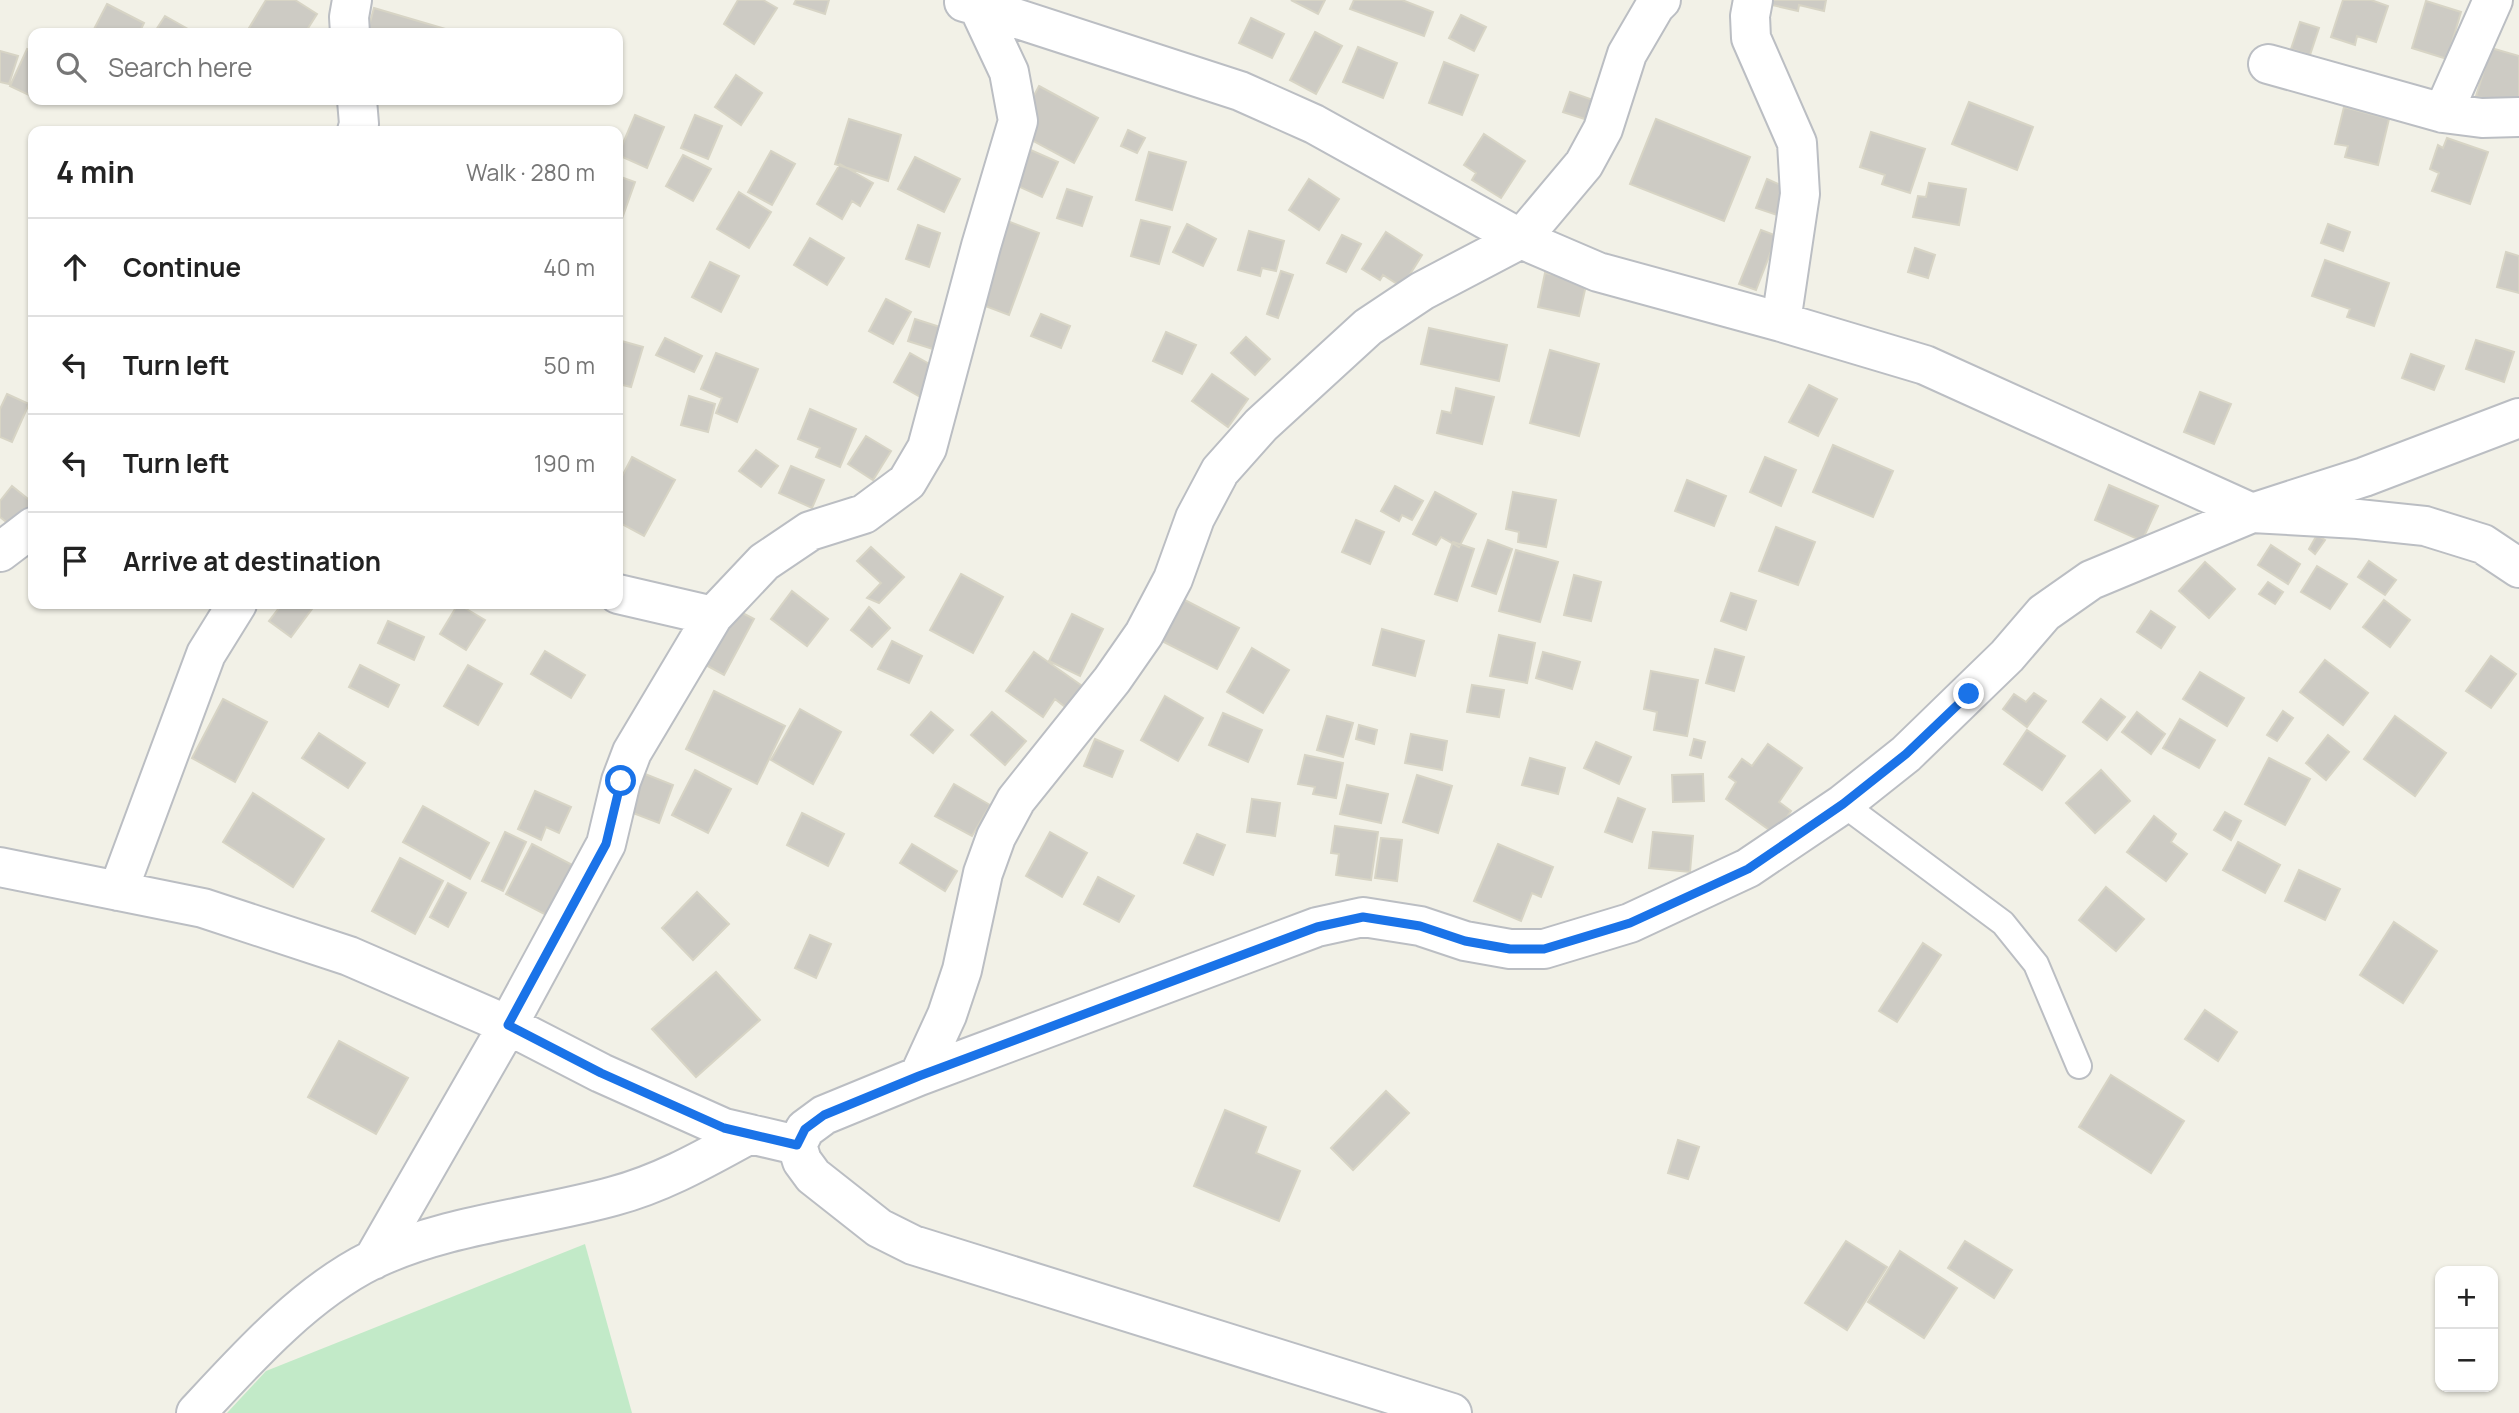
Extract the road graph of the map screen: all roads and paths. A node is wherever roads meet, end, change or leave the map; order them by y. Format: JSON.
{"nodes":[{"id":1,"x":352,"y":0,"type":"edge"},
{"id":2,"x":1661,"y":0,"type":"edge"},
{"id":3,"x":1753,"y":0,"type":"edge"},
{"id":4,"x":2493,"y":0,"type":"edge"},
{"id":5,"x":969,"y":2,"type":"edge"},
{"id":6,"x":350,"y":28,"type":"edge"},
{"id":7,"x":2268,"y":64,"type":"dead end"},
{"id":8,"x":357,"y":105,"type":"edge"},
{"id":9,"x":2443,"y":113,"type":"junction"},
{"id":10,"x":2519,"y":117,"type":"edge"},
{"id":11,"x":358,"y":126,"type":"edge"},
{"id":12,"x":1521,"y":239,"type":"junction"},
{"id":13,"x":1781,"y":322,"type":"junction"},
{"id":14,"x":2519,"y":418,"type":"edge"},
{"id":15,"x":2252,"y":513,"type":"junction"},
{"id":16,"x":28,"y":531,"type":"edge"},
{"id":17,"x":0,"y":552,"type":"edge"},
{"id":18,"x":2519,"y":568,"type":"edge"},
{"id":19,"x":623,"y":595,"type":"edge"},
{"id":20,"x":234,"y":609,"type":"edge"},
{"id":21,"x":713,"y":616,"type":"junction"},
{"id":22,"x":1843,"y":804,"type":"junction"},
{"id":23,"x":0,"y":867,"type":"edge"},
{"id":24,"x":118,"y":891,"type":"junction"},
{"id":25,"x":508,"y":1025,"type":"junction"},
{"id":26,"x":2079,"y":1066,"type":"dead end"},
{"id":27,"x":919,"y":1076,"type":"junction"},
{"id":28,"x":750,"y":1134,"type":"junction"},
{"id":29,"x":797,"y":1145,"type":"junction"},
{"id":30,"x":373,"y":1260,"type":"junction"},
{"id":31,"x":196,"y":1413,"type":"edge"},
{"id":32,"x":1452,"y":1413,"type":"edge"}],
"edges":[{"from":1,"to":6,"type":"street"},
{"from":2,"to":12,"type":"street"},
{"from":3,"to":13,"type":"street"},
{"from":4,"to":9,"type":"street"},
{"from":5,"to":12,"type":"street"},
{"from":5,"to":21,"type":"street"},
{"from":7,"to":9,"type":"street"},
{"from":8,"to":11,"type":"street"},
{"from":9,"to":10,"type":"street"},
{"from":12,"to":13,"type":"street"},
{"from":12,"to":27,"type":"street"},
{"from":13,"to":15,"type":"street"},
{"from":14,"to":15,"type":"street"},
{"from":15,"to":18,"type":"street"},
{"from":15,"to":22,"type":"street"},
{"from":16,"to":17,"type":"street"},
{"from":19,"to":21,"type":"street"},
{"from":20,"to":24,"type":"street"},
{"from":21,"to":25,"type":"street"},
{"from":22,"to":26,"type":"lane"},
{"from":22,"to":27,"type":"street"},
{"from":23,"to":24,"type":"street"},
{"from":24,"to":25,"type":"street"},
{"from":25,"to":28,"type":"street"},
{"from":25,"to":30,"type":"street"},
{"from":27,"to":29,"type":"street"},
{"from":28,"to":29,"type":"street"},
{"from":28,"to":30,"type":"street"},
{"from":29,"to":32,"type":"street"},
{"from":30,"to":31,"type":"street"}]}
